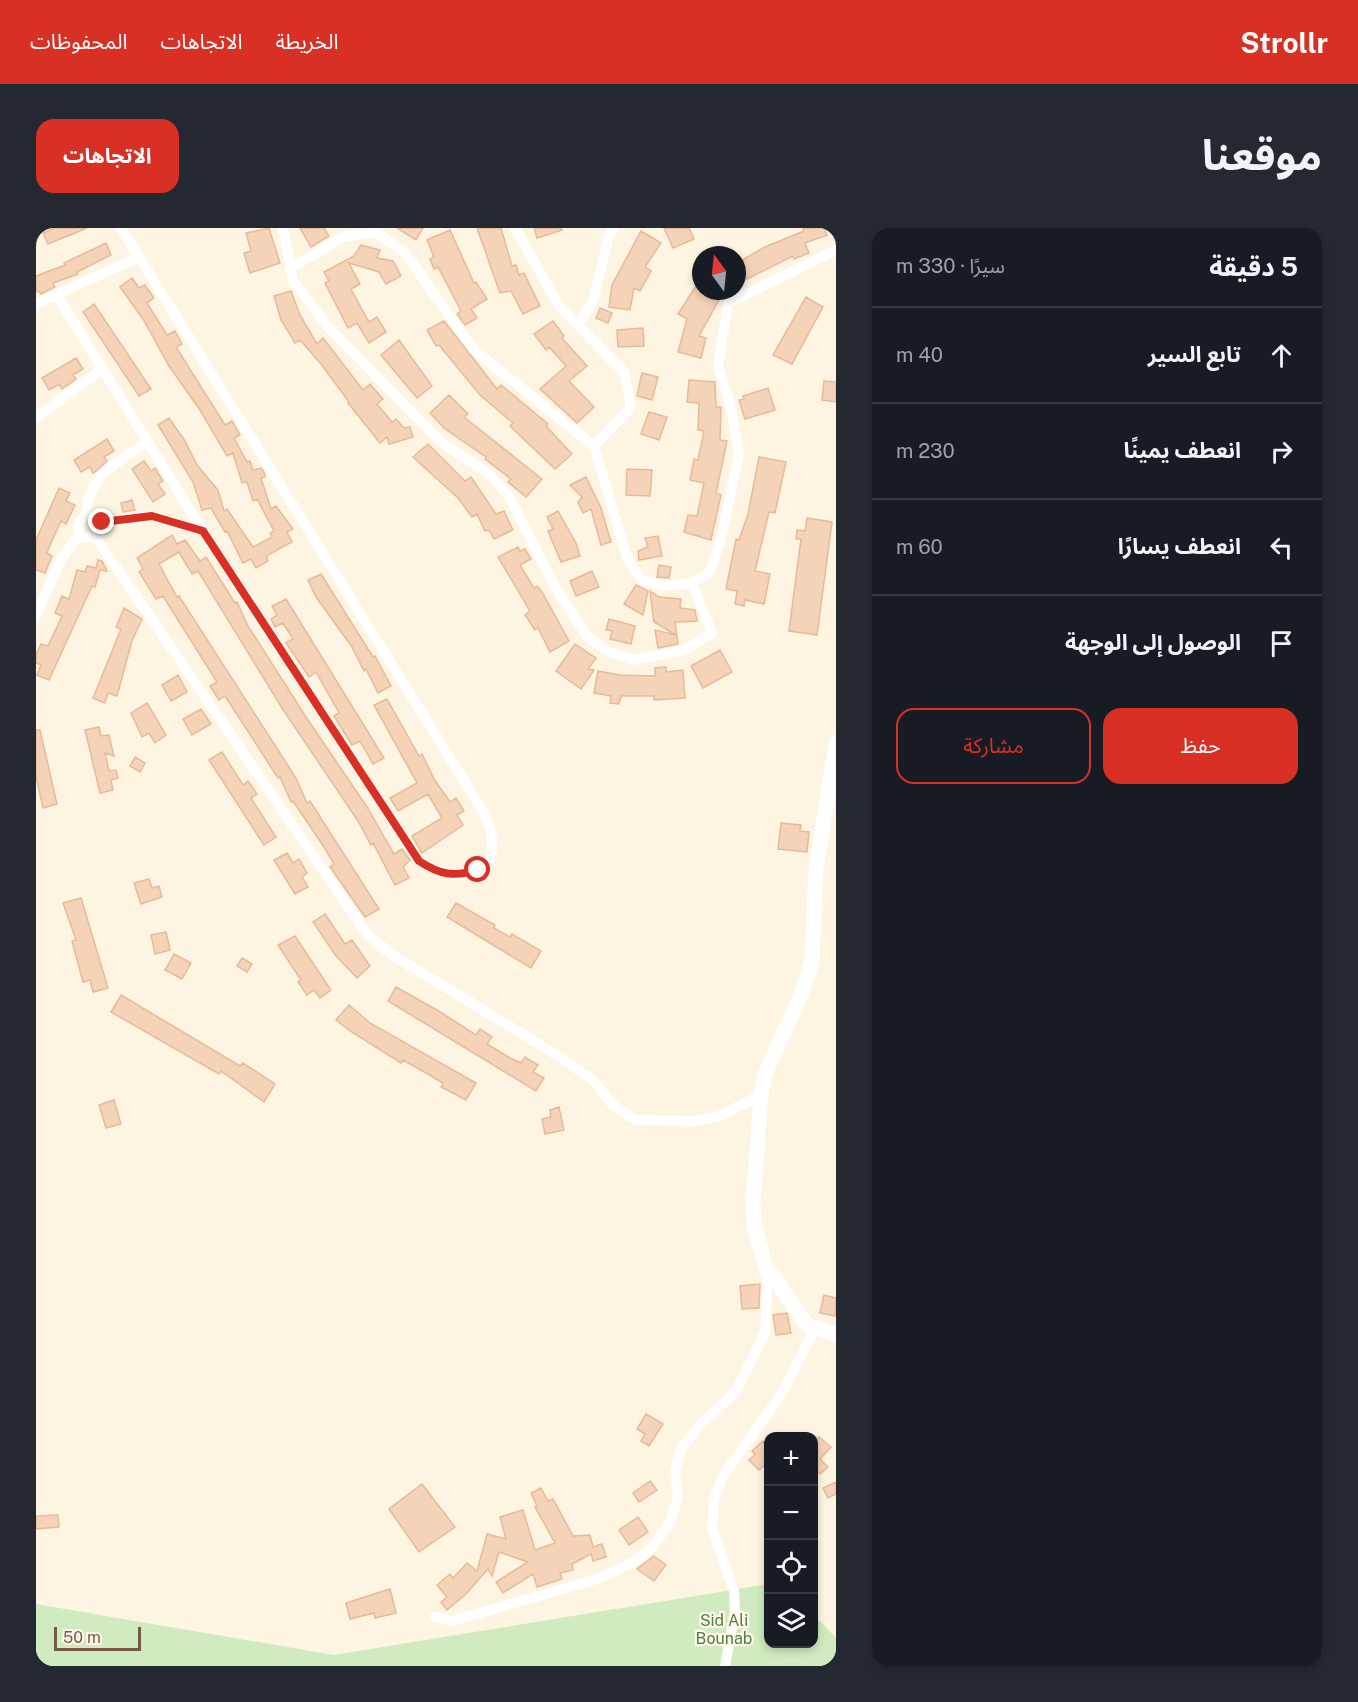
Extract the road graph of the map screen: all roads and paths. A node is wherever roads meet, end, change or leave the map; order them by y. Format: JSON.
{"nodes":[{"id":1,"x":121,"y":228,"type":"edge"},
{"id":2,"x":283,"y":228,"type":"edge"},
{"id":3,"x":515,"y":228,"type":"edge"},
{"id":4,"x":614,"y":228,"type":"edge"},
{"id":5,"x":836,"y":250,"type":"edge"},
{"id":6,"x":139,"y":257,"type":"junction"},
{"id":7,"x":289,"y":269,"type":"junction"},
{"id":8,"x":56,"y":294,"type":"junction"},
{"id":9,"x":36,"y":304,"type":"edge"},
{"id":10,"x":578,"y":326,"type":"junction"},
{"id":11,"x":101,"y":370,"type":"junction"},
{"id":12,"x":36,"y":418,"type":"edge"},
{"id":13,"x":148,"y":441,"type":"junction"},
{"id":14,"x":594,"y":446,"type":"junction"},
{"id":15,"x":86,"y":516,"type":"junction"},
{"id":16,"x":102,"y":522,"type":"junction"},
{"id":17,"x":203,"y":531,"type":"junction"},
{"id":18,"x":80,"y":534,"type":"junction"},
{"id":19,"x":96,"y":538,"type":"junction"},
{"id":20,"x":692,"y":583,"type":"junction"},
{"id":21,"x":36,"y":616,"type":"edge"},
{"id":22,"x":836,"y":744,"type":"edge"},
{"id":23,"x":761,"y":1095,"type":"junction"},
{"id":24,"x":768,"y":1275,"type":"junction"},
{"id":25,"x":815,"y":1329,"type":"junction"},
{"id":26,"x":836,"y":1335,"type":"edge"},
{"id":27,"x":435,"y":1617,"type":"dead end"},
{"id":28,"x":725,"y":1666,"type":"edge"}],
"edges":[{"from":1,"to":6,"type":"street"},
{"from":2,"to":7,"type":"street"},
{"from":3,"to":10,"type":"street"},
{"from":4,"to":10,"type":"street"},
{"from":5,"to":20,"type":"street"},
{"from":6,"to":8,"type":"street"},
{"from":6,"to":17,"type":"street"},
{"from":7,"to":14,"type":"street"},
{"from":7,"to":20,"type":"street"},
{"from":8,"to":9,"type":"street"},
{"from":8,"to":11,"type":"street"},
{"from":10,"to":14,"type":"street"},
{"from":11,"to":12,"type":"street"},
{"from":11,"to":13,"type":"street"},
{"from":13,"to":15,"type":"street"},
{"from":13,"to":17,"type":"street"},
{"from":14,"to":20,"type":"street"},
{"from":15,"to":16,"type":"street"},
{"from":15,"to":18,"type":"street"},
{"from":16,"to":17,"type":"street"},
{"from":16,"to":19,"type":"street"},
{"from":18,"to":19,"type":"street"},
{"from":18,"to":21,"type":"street"},
{"from":19,"to":23,"type":"street"},
{"from":22,"to":23,"type":"main road"},
{"from":23,"to":24,"type":"main road"},
{"from":24,"to":25,"type":"main road"},
{"from":24,"to":27,"type":"street"},
{"from":25,"to":26,"type":"main road"},
{"from":25,"to":28,"type":"street"}]}
